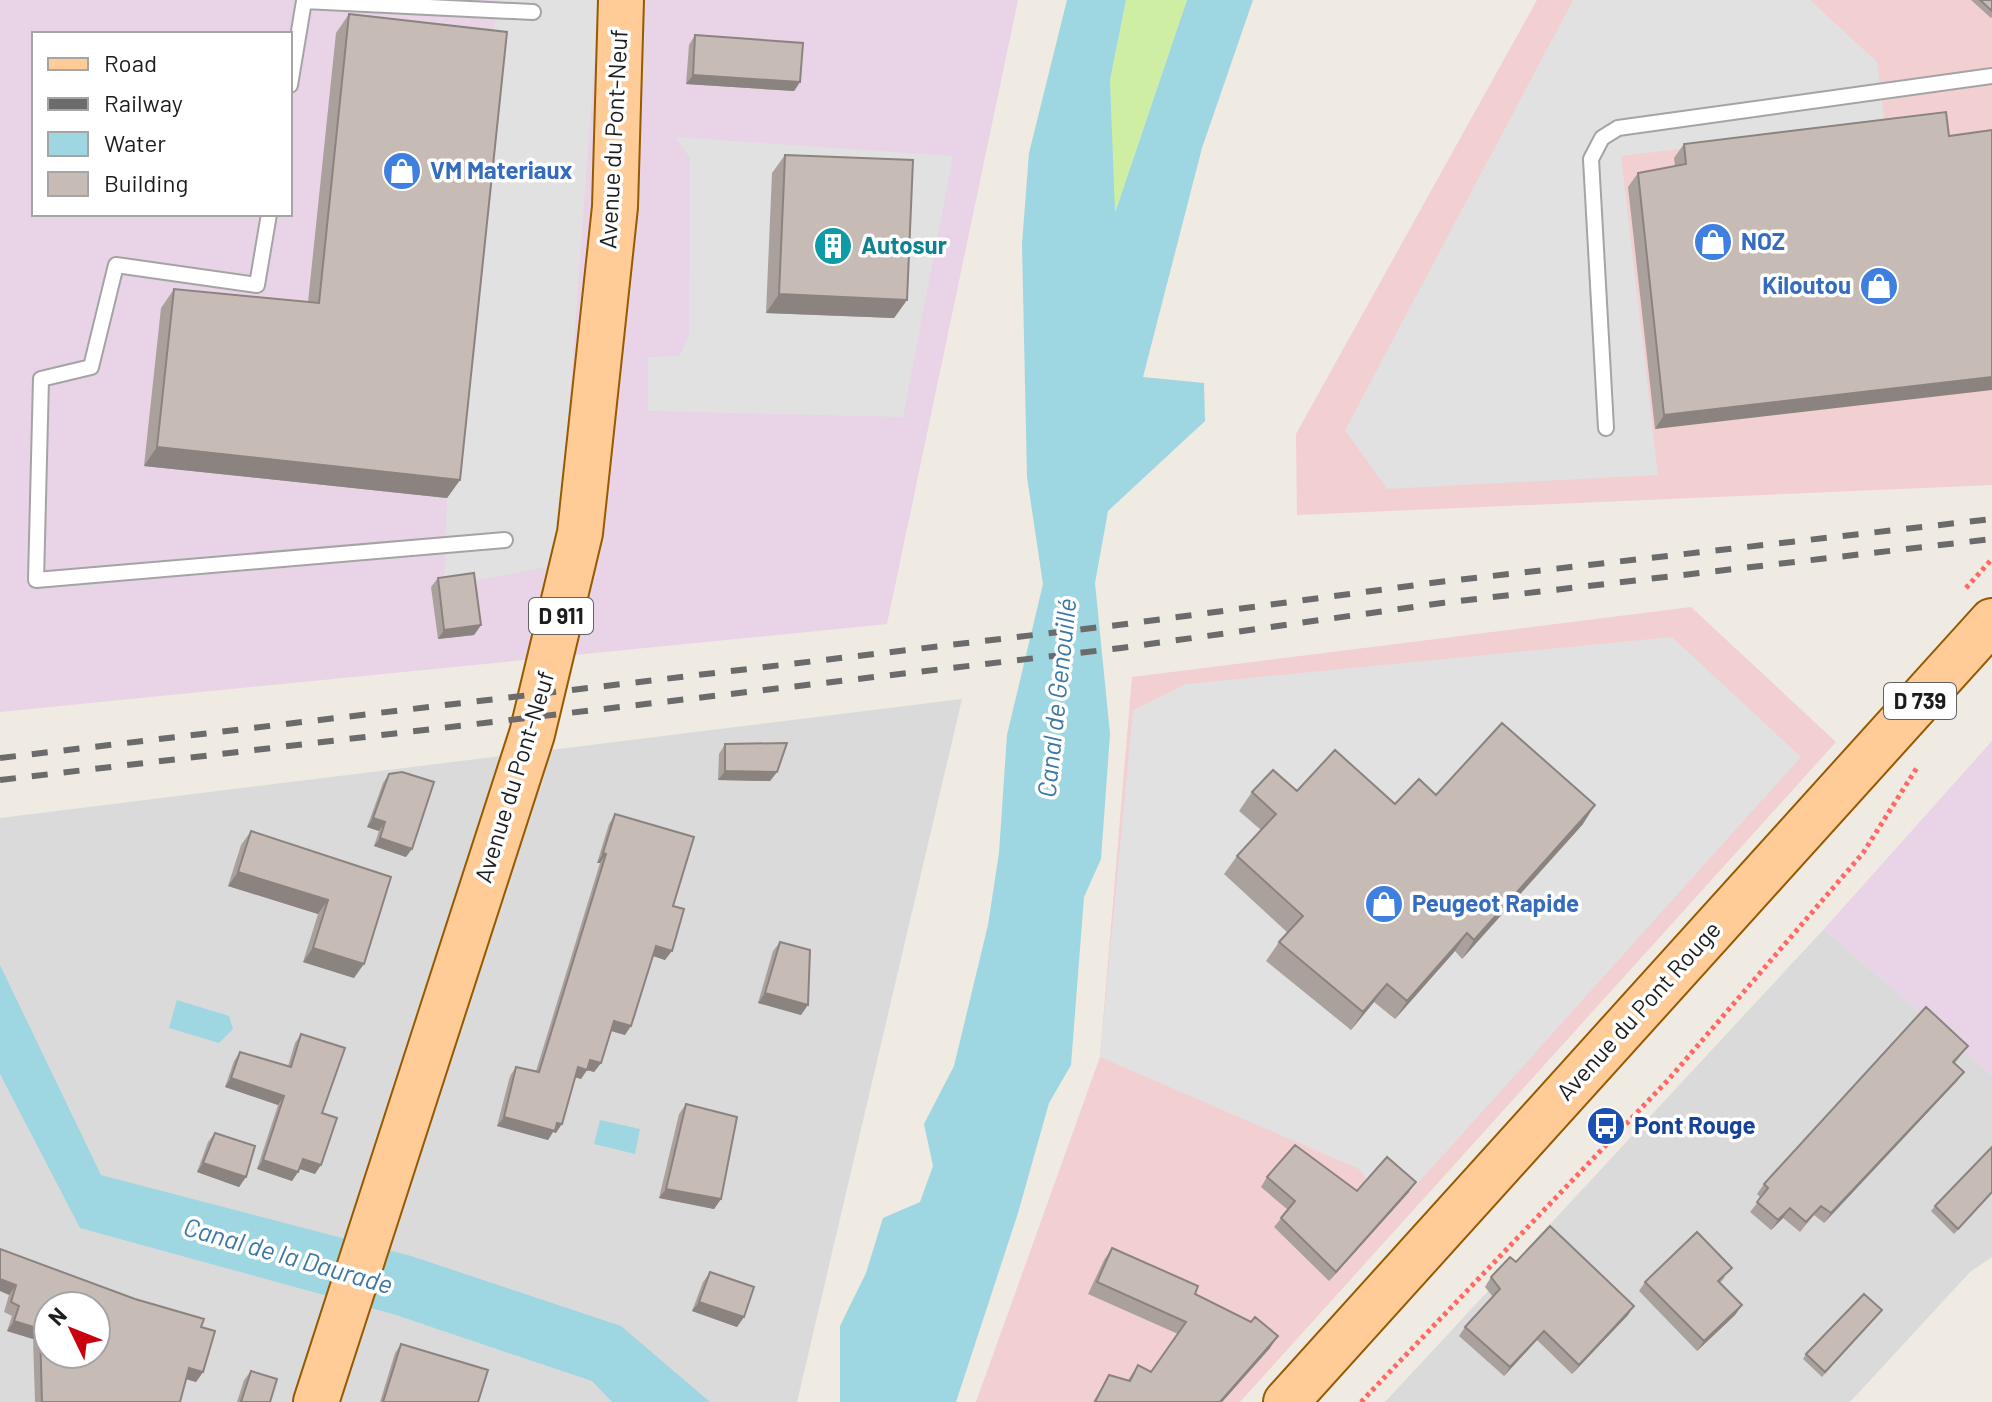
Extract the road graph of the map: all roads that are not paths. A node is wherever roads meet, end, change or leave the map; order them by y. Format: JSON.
{"nodes":[{"id":1,"x":621,"y":0,"type":"edge"},
{"id":2,"x":533,"y":12,"type":"dead end"},
{"id":3,"x":292,"y":73,"type":"edge"},
{"id":4,"x":1992,"y":76,"type":"edge"},
{"id":5,"x":269,"y":216,"type":"edge"},
{"id":6,"x":1606,"y":428,"type":"dead end"},
{"id":7,"x":505,"y":540,"type":"dead end"},
{"id":8,"x":1992,"y":621,"type":"edge"},
{"id":9,"x":316,"y":1402,"type":"edge"},
{"id":10,"x":1286,"y":1402,"type":"edge"}],
"edges":[{"from":1,"to":9,"type":"main road","name":"Avenue du Pont-Neuf","number":"D 911"},
{"from":2,"to":3,"type":"lane"},
{"from":4,"to":6,"type":"lane"},
{"from":5,"to":7,"type":"lane"},
{"from":8,"to":10,"type":"main road","name":"Avenue du Pont Rouge","number":"D 739"}]}
